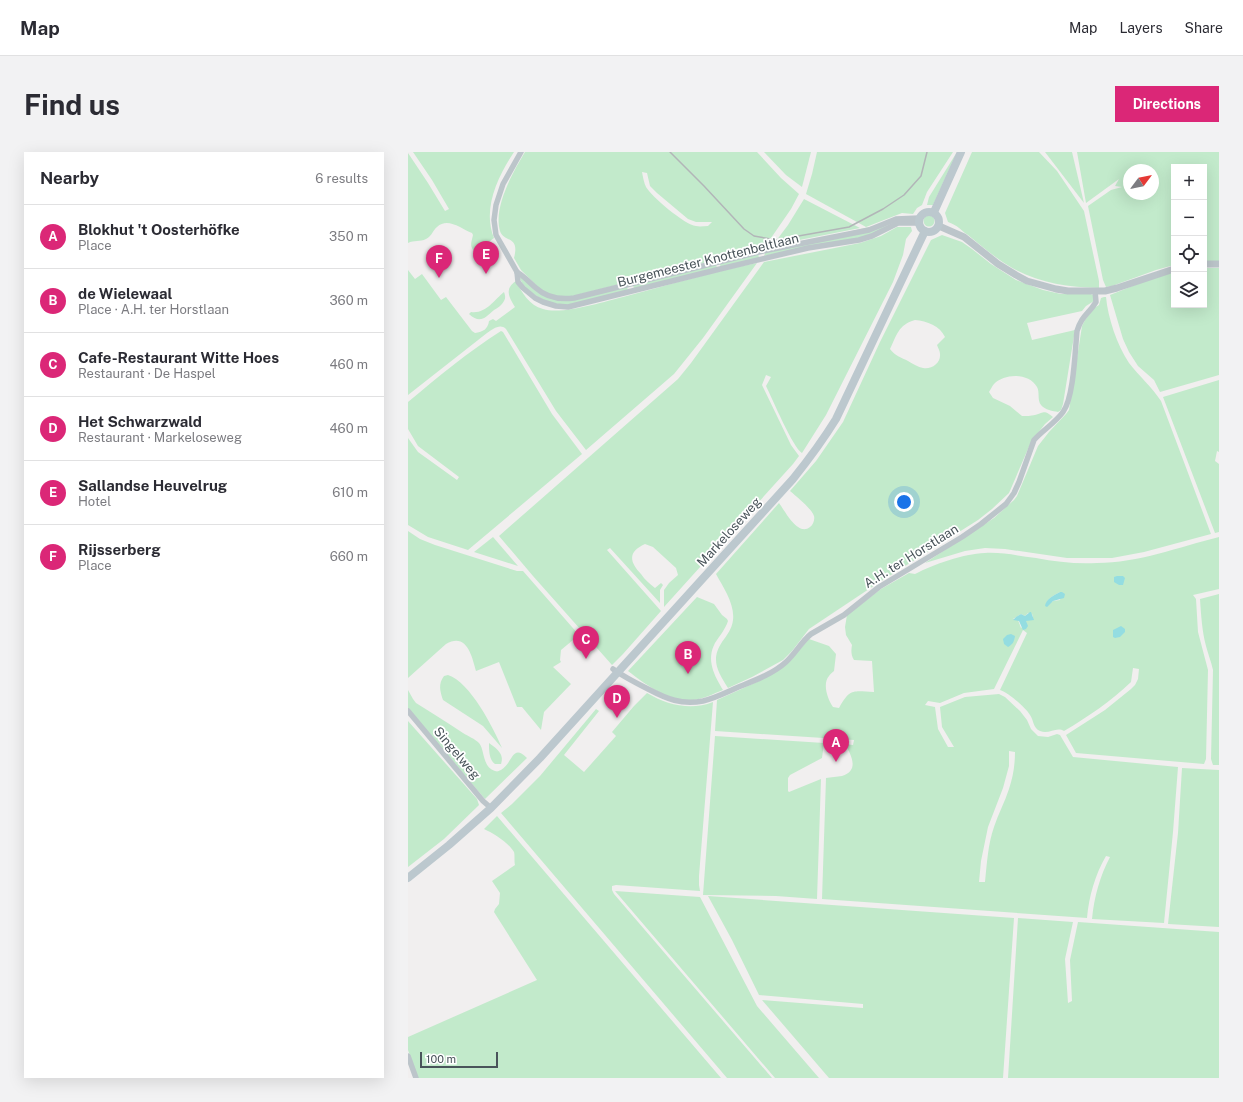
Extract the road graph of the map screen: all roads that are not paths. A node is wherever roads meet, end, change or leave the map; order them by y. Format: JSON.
{"nodes":[{"id":1,"x":521,"y":152,"type":"edge"},
{"id":2,"x":961,"y":152,"type":"edge"},
{"id":3,"x":934,"y":212,"type":"junction"},
{"id":4,"x":919,"y":221,"type":"junction"},
{"id":5,"x":939,"y":226,"type":"junction"},
{"id":6,"x":925,"y":231,"type":"junction"},
{"id":7,"x":1207,"y":264,"type":"edge"},
{"id":8,"x":1219,"y":264,"type":"edge"},
{"id":9,"x":1171,"y":270,"type":"edge"},
{"id":10,"x":516,"y":272,"type":"junction"},
{"id":11,"x":629,"y":285,"type":"junction"},
{"id":12,"x":1095,"y":291,"type":"junction"},
{"id":13,"x":631,"y":292,"type":"junction"},
{"id":14,"x":616,"y":670,"type":"junction"},
{"id":15,"x":408,"y":712,"type":"edge"},
{"id":16,"x":491,"y":808,"type":"junction"},
{"id":17,"x":408,"y":878,"type":"edge"},
{"id":18,"x":408,"y":1056,"type":"edge"},
{"id":19,"x":416,"y":1078,"type":"edge"}],
"edges":[{"from":1,"to":10,"type":"street","name":"Burgemeester Knottenbeltlaan"},
{"from":2,"to":3,"type":"main road"},
{"from":3,"to":4,"type":"main road"},
{"from":3,"to":5,"type":"main road"},
{"from":4,"to":6,"type":"main road"},
{"from":4,"to":11,"type":"street","name":"Burgemeester Knottenbeltlaan"},
{"from":4,"to":13,"type":"street","name":"Burgemeester Knottenbeltlaan"},
{"from":5,"to":6,"type":"main road"},
{"from":5,"to":12,"type":"street"},
{"from":6,"to":14,"type":"main road","name":"Markeloseweg"},
{"from":7,"to":8,"type":"street"},
{"from":9,"to":12,"type":"street"},
{"from":10,"to":11,"type":"street","name":"Burgemeester Knottenbeltlaan"},
{"from":10,"to":13,"type":"street","name":"Burgemeester Knottenbeltlaan"},
{"from":11,"to":13,"type":"street"},
{"from":12,"to":14,"type":"street","name":"A.H. ter Horstlaan"},
{"from":14,"to":16,"type":"main road","name":"Markeloseweg"},
{"from":15,"to":16,"type":"street","name":"Singelweg"},
{"from":16,"to":17,"type":"main road","name":"Markeloseweg"},
{"from":18,"to":19,"type":"street"}]}
